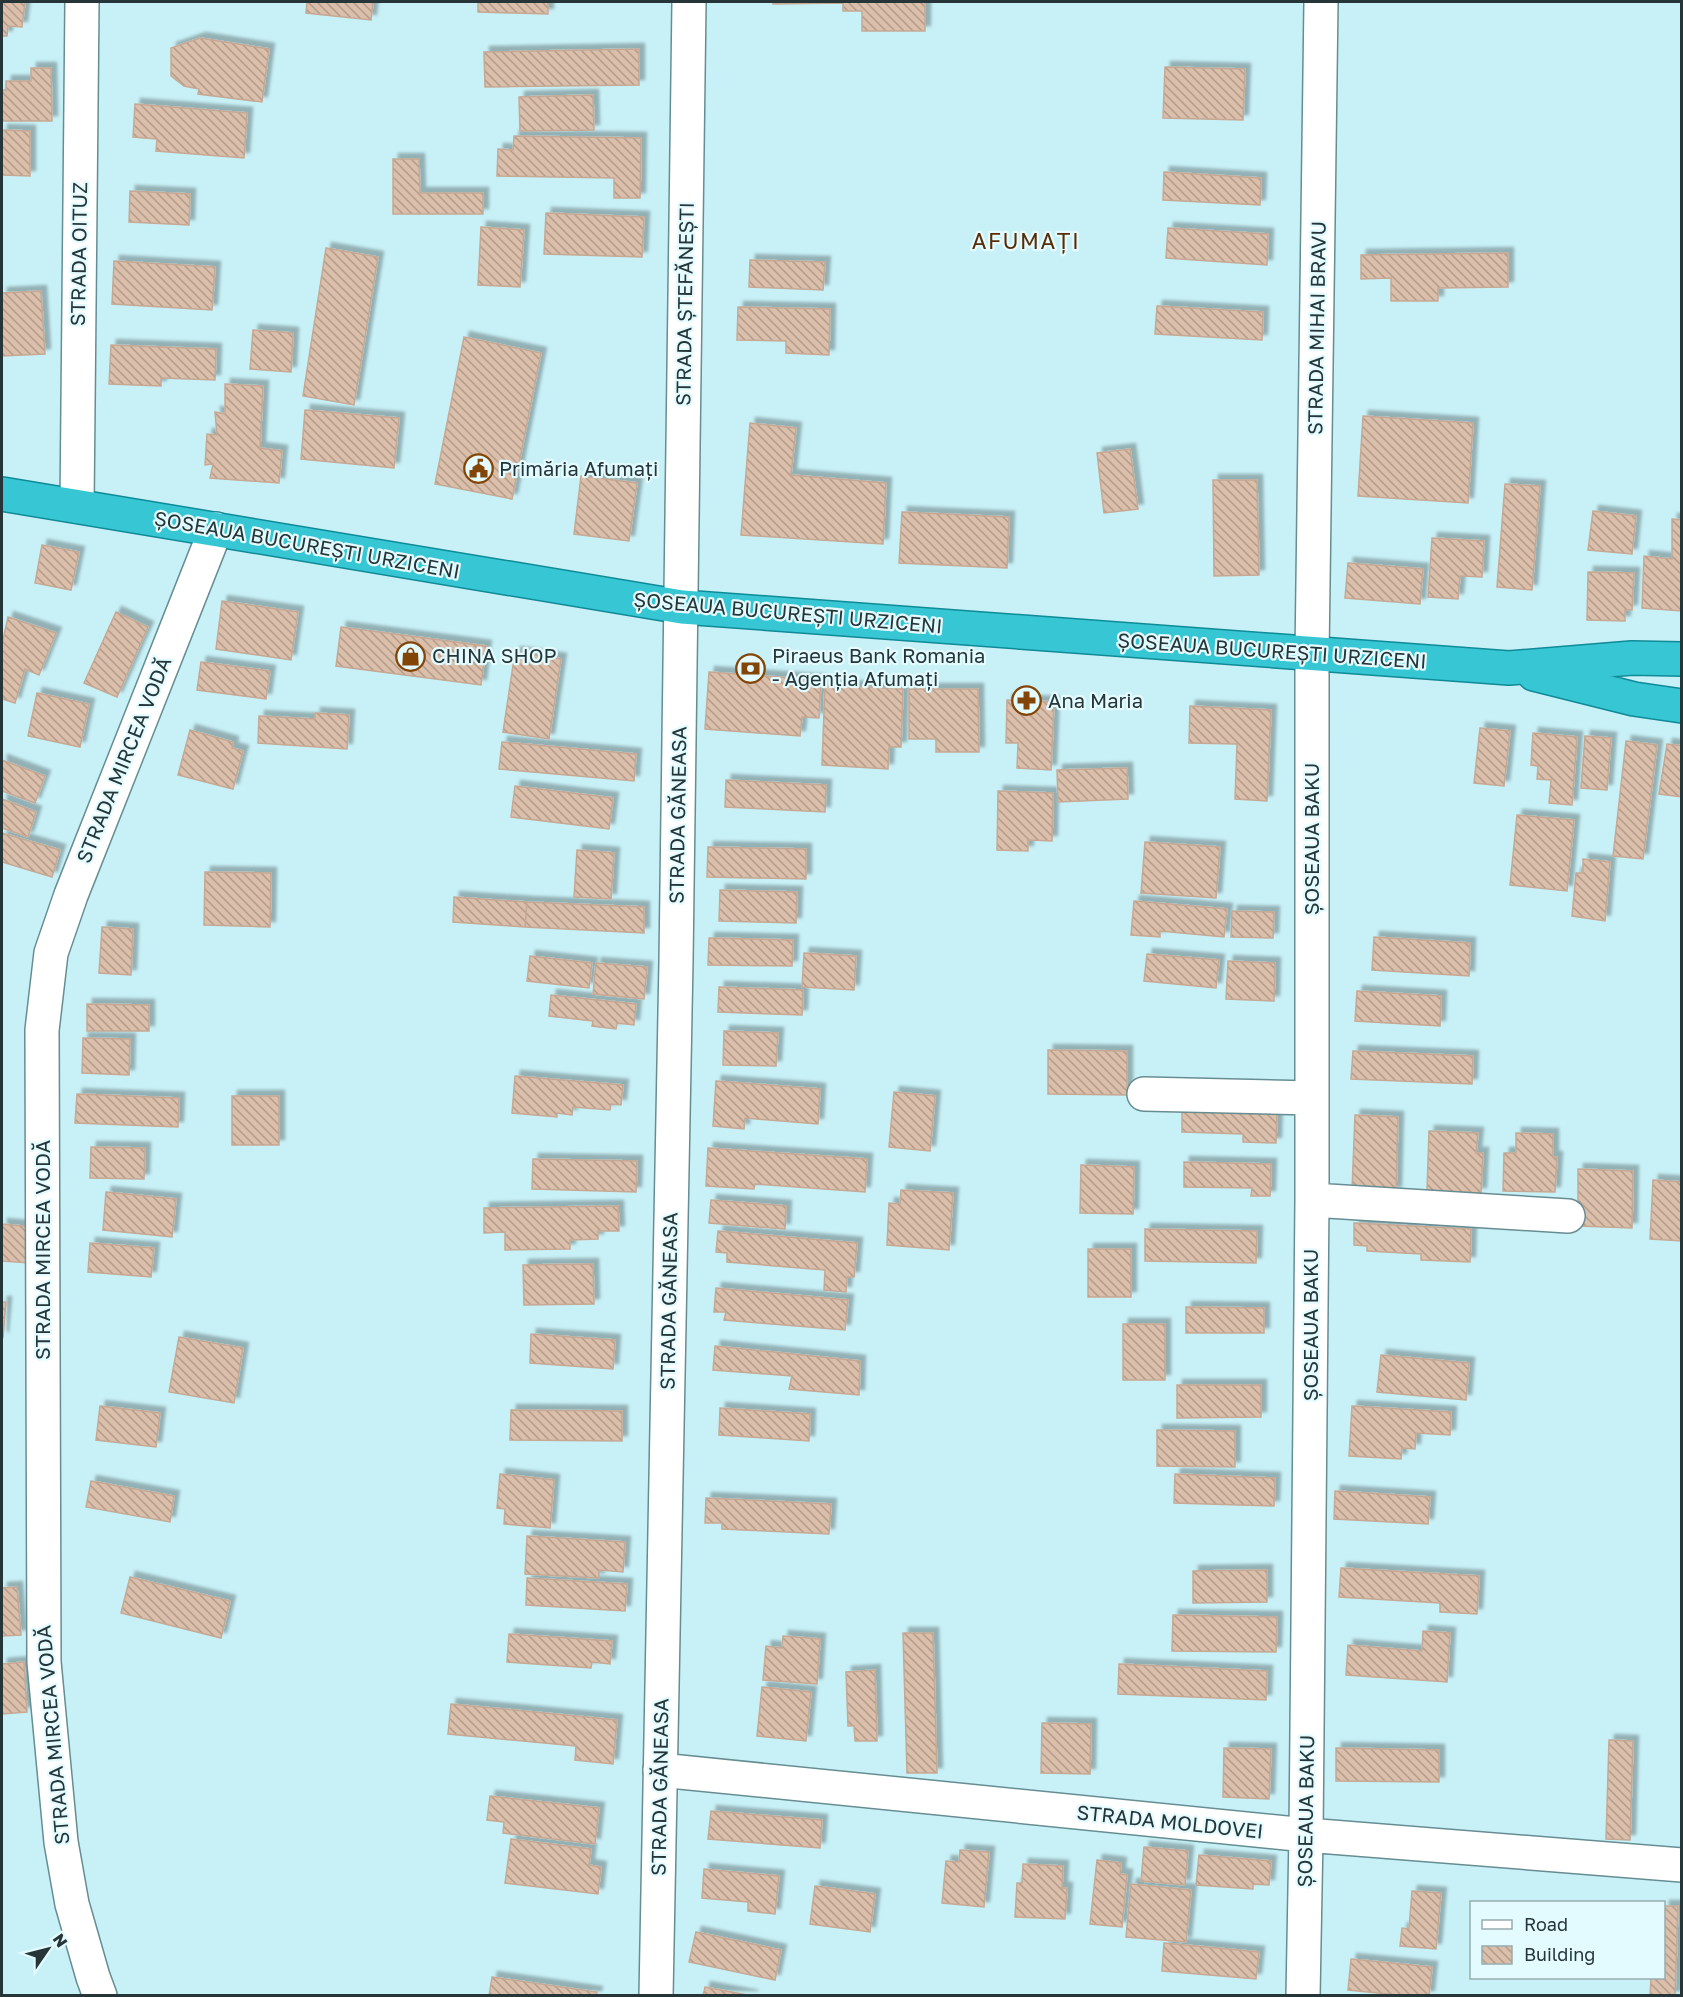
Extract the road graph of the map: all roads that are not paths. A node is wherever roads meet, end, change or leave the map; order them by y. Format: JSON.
{"nodes":[{"id":1,"x":82,"y":2,"type":"edge"},
{"id":2,"x":689,"y":2,"type":"edge"},
{"id":3,"x":1322,"y":2,"type":"edge"},
{"id":4,"x":2,"y":494,"type":"edge"},
{"id":5,"x":77,"y":506,"type":"junction"},
{"id":6,"x":216,"y":529,"type":"junction"},
{"id":7,"x":681,"y":607,"type":"junction"},
{"id":8,"x":1312,"y":655,"type":"junction"},
{"id":9,"x":1682,"y":659,"type":"edge"},
{"id":10,"x":1509,"y":668,"type":"junction"},
{"id":11,"x":1682,"y":706,"type":"edge"},
{"id":12,"x":1144,"y":1094,"type":"dead end"},
{"id":13,"x":1312,"y":1098,"type":"junction"},
{"id":14,"x":1312,"y":1200,"type":"junction"},
{"id":15,"x":1568,"y":1216,"type":"dead end"},
{"id":16,"x":660,"y":1770,"type":"junction"},
{"id":17,"x":1306,"y":1835,"type":"junction"},
{"id":18,"x":1682,"y":1864,"type":"edge"},
{"id":19,"x":100,"y":1995,"type":"edge"},
{"id":20,"x":656,"y":1995,"type":"edge"},
{"id":21,"x":1303,"y":1995,"type":"edge"}],
"edges":[{"from":1,"to":5,"type":"street","name":"STRADA OITUZ"},
{"from":2,"to":7,"type":"street","name":"STRADA ȘTEFĂNEȘTI"},
{"from":3,"to":8,"type":"street","name":"STRADA MIHAI BRAVU"},
{"from":4,"to":5,"type":"highway","name":"ȘOSEAUA BUCUREȘTI URZICENI"},
{"from":5,"to":6,"type":"highway","name":"ȘOSEAUA BUCUREȘTI URZICENI"},
{"from":6,"to":7,"type":"highway","name":"ȘOSEAUA BUCUREȘTI URZICENI"},
{"from":6,"to":19,"type":"street","name":"STRADA MIRCEA VODĂ"},
{"from":7,"to":8,"type":"highway","name":"ȘOSEAUA BUCUREȘTI URZICENI"},
{"from":7,"to":16,"type":"street","name":"STRADA GĂNEASA"},
{"from":8,"to":10,"type":"highway","name":"ȘOSEAUA BUCUREȘTI URZICENI"},
{"from":8,"to":13,"type":"street","name":"ȘOSEAUA BAKU"},
{"from":9,"to":10,"type":"highway","name":"ȘOSEAUA BUCUREȘTI URZICENI"},
{"from":10,"to":11,"type":"highway","name":"ȘOSEAUA BUCUREȘTI URZICENI"},
{"from":12,"to":13,"type":"street"},
{"from":13,"to":14,"type":"street","name":"ȘOSEAUA BAKU"},
{"from":14,"to":15,"type":"street"},
{"from":14,"to":17,"type":"street","name":"ȘOSEAUA BAKU"},
{"from":16,"to":17,"type":"street","name":"STRADA MOLDOVEI"},
{"from":16,"to":20,"type":"street","name":"STRADA GĂNEASA"},
{"from":17,"to":18,"type":"street","name":"STRADA MOLDOVEI"},
{"from":17,"to":21,"type":"street","name":"ȘOSEAUA BAKU"}]}
